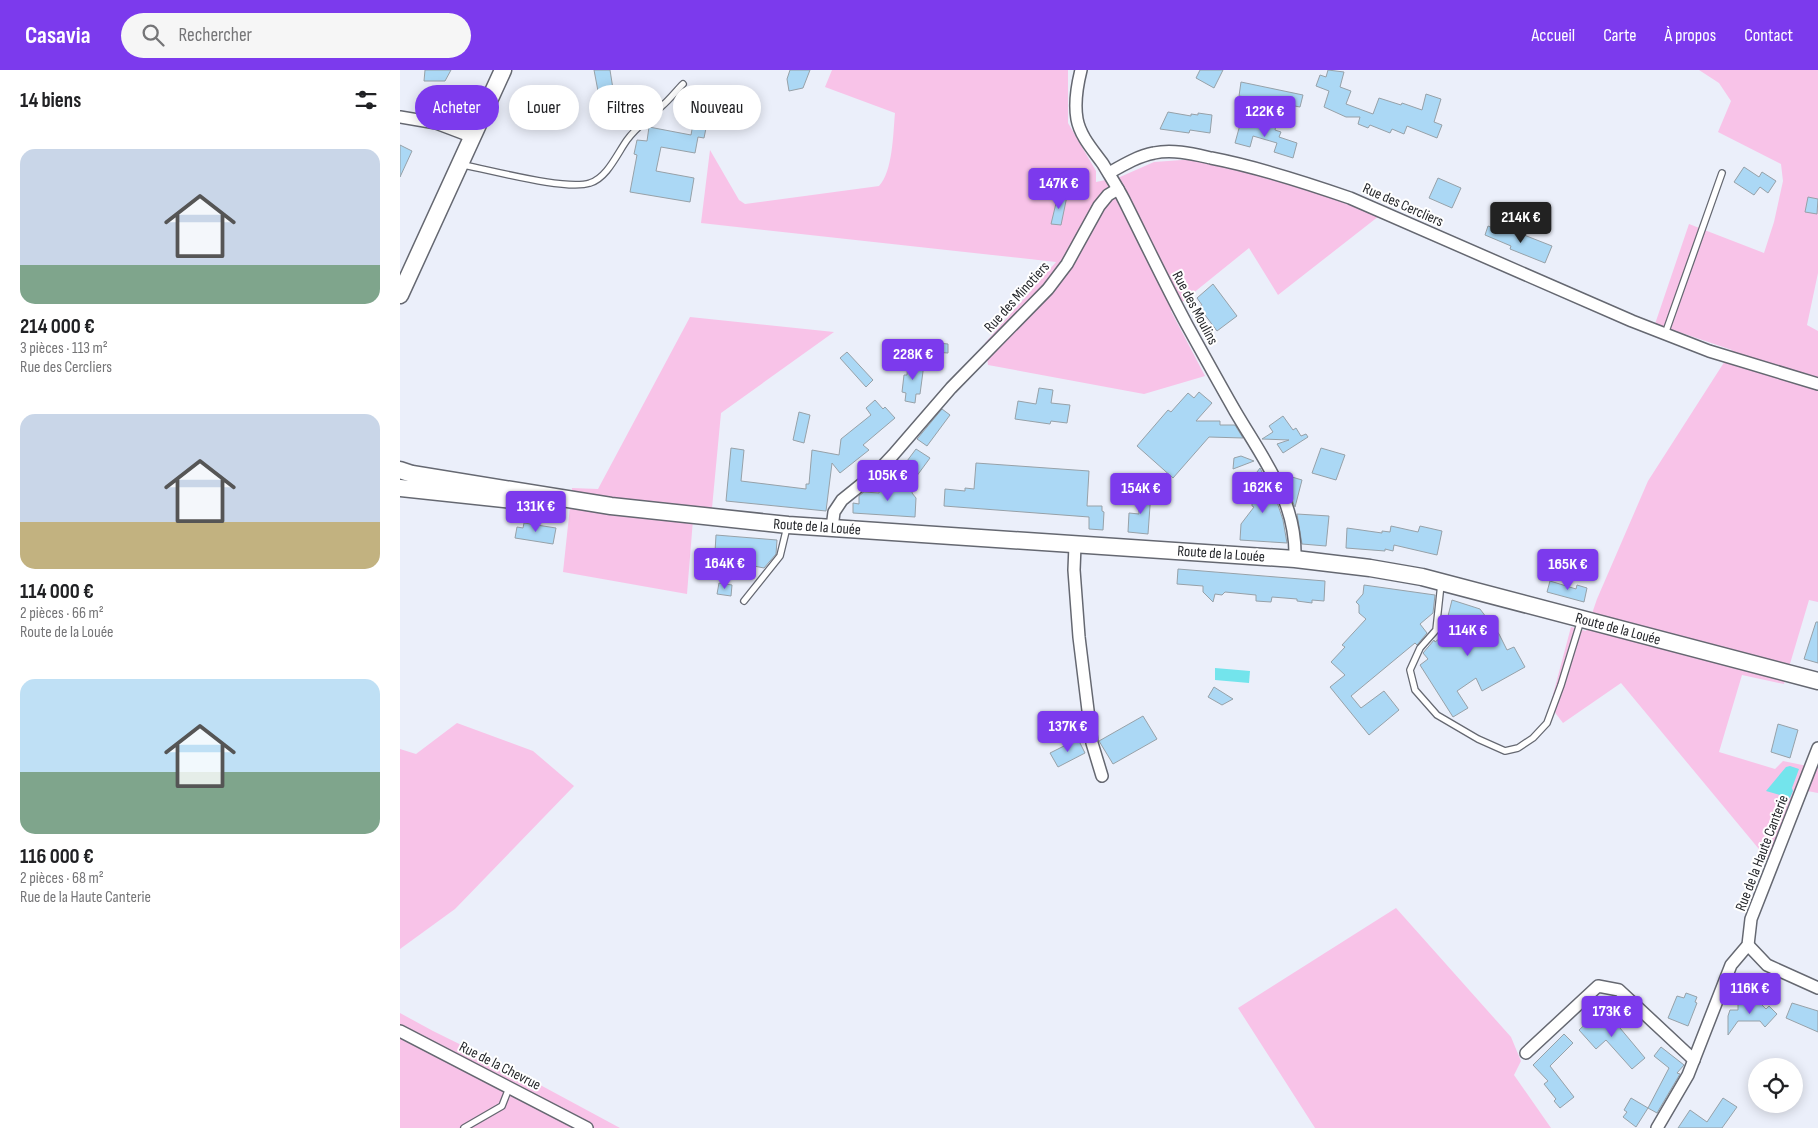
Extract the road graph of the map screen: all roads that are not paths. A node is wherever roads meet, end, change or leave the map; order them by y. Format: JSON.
{"nodes":[{"id":1,"x":503,"y":70,"type":"edge"},
{"id":2,"x":1081,"y":70,"type":"edge"},
{"id":3,"x":683,"y":84,"type":"dead end"},
{"id":4,"x":400,"y":117,"type":"edge"},
{"id":5,"x":473,"y":137,"type":"junction"},
{"id":6,"x":460,"y":164,"type":"junction"},
{"id":7,"x":1109,"y":173,"type":"junction"},
{"id":8,"x":1722,"y":173,"type":"dead end"},
{"id":9,"x":1118,"y":189,"type":"junction"},
{"id":10,"x":400,"y":295,"type":"edge"},
{"id":11,"x":1664,"y":334,"type":"junction"},
{"id":12,"x":1818,"y":384,"type":"edge"},
{"id":13,"x":400,"y":470,"type":"edge"},
{"id":14,"x":400,"y":488,"type":"edge"},
{"id":15,"x":611,"y":506,"type":"junction"},
{"id":16,"x":788,"y":525,"type":"junction"},
{"id":17,"x":832,"y":528,"type":"junction"},
{"id":18,"x":1074,"y":544,"type":"junction"},
{"id":19,"x":1295,"y":559,"type":"junction"},
{"id":20,"x":1441,"y":582,"type":"junction"},
{"id":21,"x":744,"y":601,"type":"dead end"},
{"id":22,"x":1581,"y":620,"type":"junction"},
{"id":23,"x":1818,"y":681,"type":"edge"},
{"id":24,"x":1818,"y":748,"type":"edge"},
{"id":25,"x":1102,"y":776,"type":"dead end"},
{"id":26,"x":1748,"y":945,"type":"junction"},
{"id":27,"x":1818,"y":988,"type":"edge"},
{"id":28,"x":400,"y":1031,"type":"edge"},
{"id":29,"x":1526,"y":1053,"type":"dead end"},
{"id":30,"x":1694,"y":1060,"type":"junction"},
{"id":31,"x":509,"y":1088,"type":"junction"},
{"id":32,"x":464,"y":1128,"type":"edge"},
{"id":33,"x":586,"y":1128,"type":"edge"},
{"id":34,"x":1657,"y":1128,"type":"edge"}],
"edges":[{"from":1,"to":5,"type":"main road"},
{"from":2,"to":7,"type":"street","name":"Rue des Moulins"},
{"from":3,"to":6,"type":"lane"},
{"from":4,"to":5,"type":"street"},
{"from":5,"to":6,"type":"main road"},
{"from":6,"to":10,"type":"main road"},
{"from":7,"to":9,"type":"street","name":"Rue des Moulins"},
{"from":7,"to":11,"type":"street","name":"Rue des Cercliers"},
{"from":8,"to":11,"type":"lane"},
{"from":9,"to":17,"type":"street","name":"Rue des Minotiers"},
{"from":9,"to":19,"type":"street","name":"Rue des Moulins"},
{"from":11,"to":12,"type":"street","name":"Rue des Cercliers"},
{"from":13,"to":15,"type":"main road","name":"Route de la Louée"},
{"from":14,"to":15,"type":"main road","name":"Route de la Louée"},
{"from":15,"to":16,"type":"main road","name":"Route de la Louée"},
{"from":16,"to":17,"type":"main road","name":"Route de la Louée"},
{"from":16,"to":21,"type":"lane"},
{"from":17,"to":18,"type":"main road","name":"Route de la Louée"},
{"from":18,"to":19,"type":"main road","name":"Route de la Louée"},
{"from":18,"to":25,"type":"street"},
{"from":19,"to":20,"type":"main road","name":"Route de la Louée"},
{"from":20,"to":22,"type":"main road","name":"Route de la Louée"},
{"from":20,"to":22,"type":"lane"},
{"from":22,"to":23,"type":"main road","name":"Route de la Louée"},
{"from":24,"to":26,"type":"street","name":"Rue de la Haute Canterie"},
{"from":26,"to":27,"type":"street"},
{"from":26,"to":30,"type":"street"},
{"from":28,"to":31,"type":"street","name":"Rue de la Chevrue"},
{"from":29,"to":30,"type":"street"},
{"from":30,"to":34,"type":"street"},
{"from":31,"to":32,"type":"lane"},
{"from":31,"to":33,"type":"street","name":"Rue de la Chevrue"}]}
